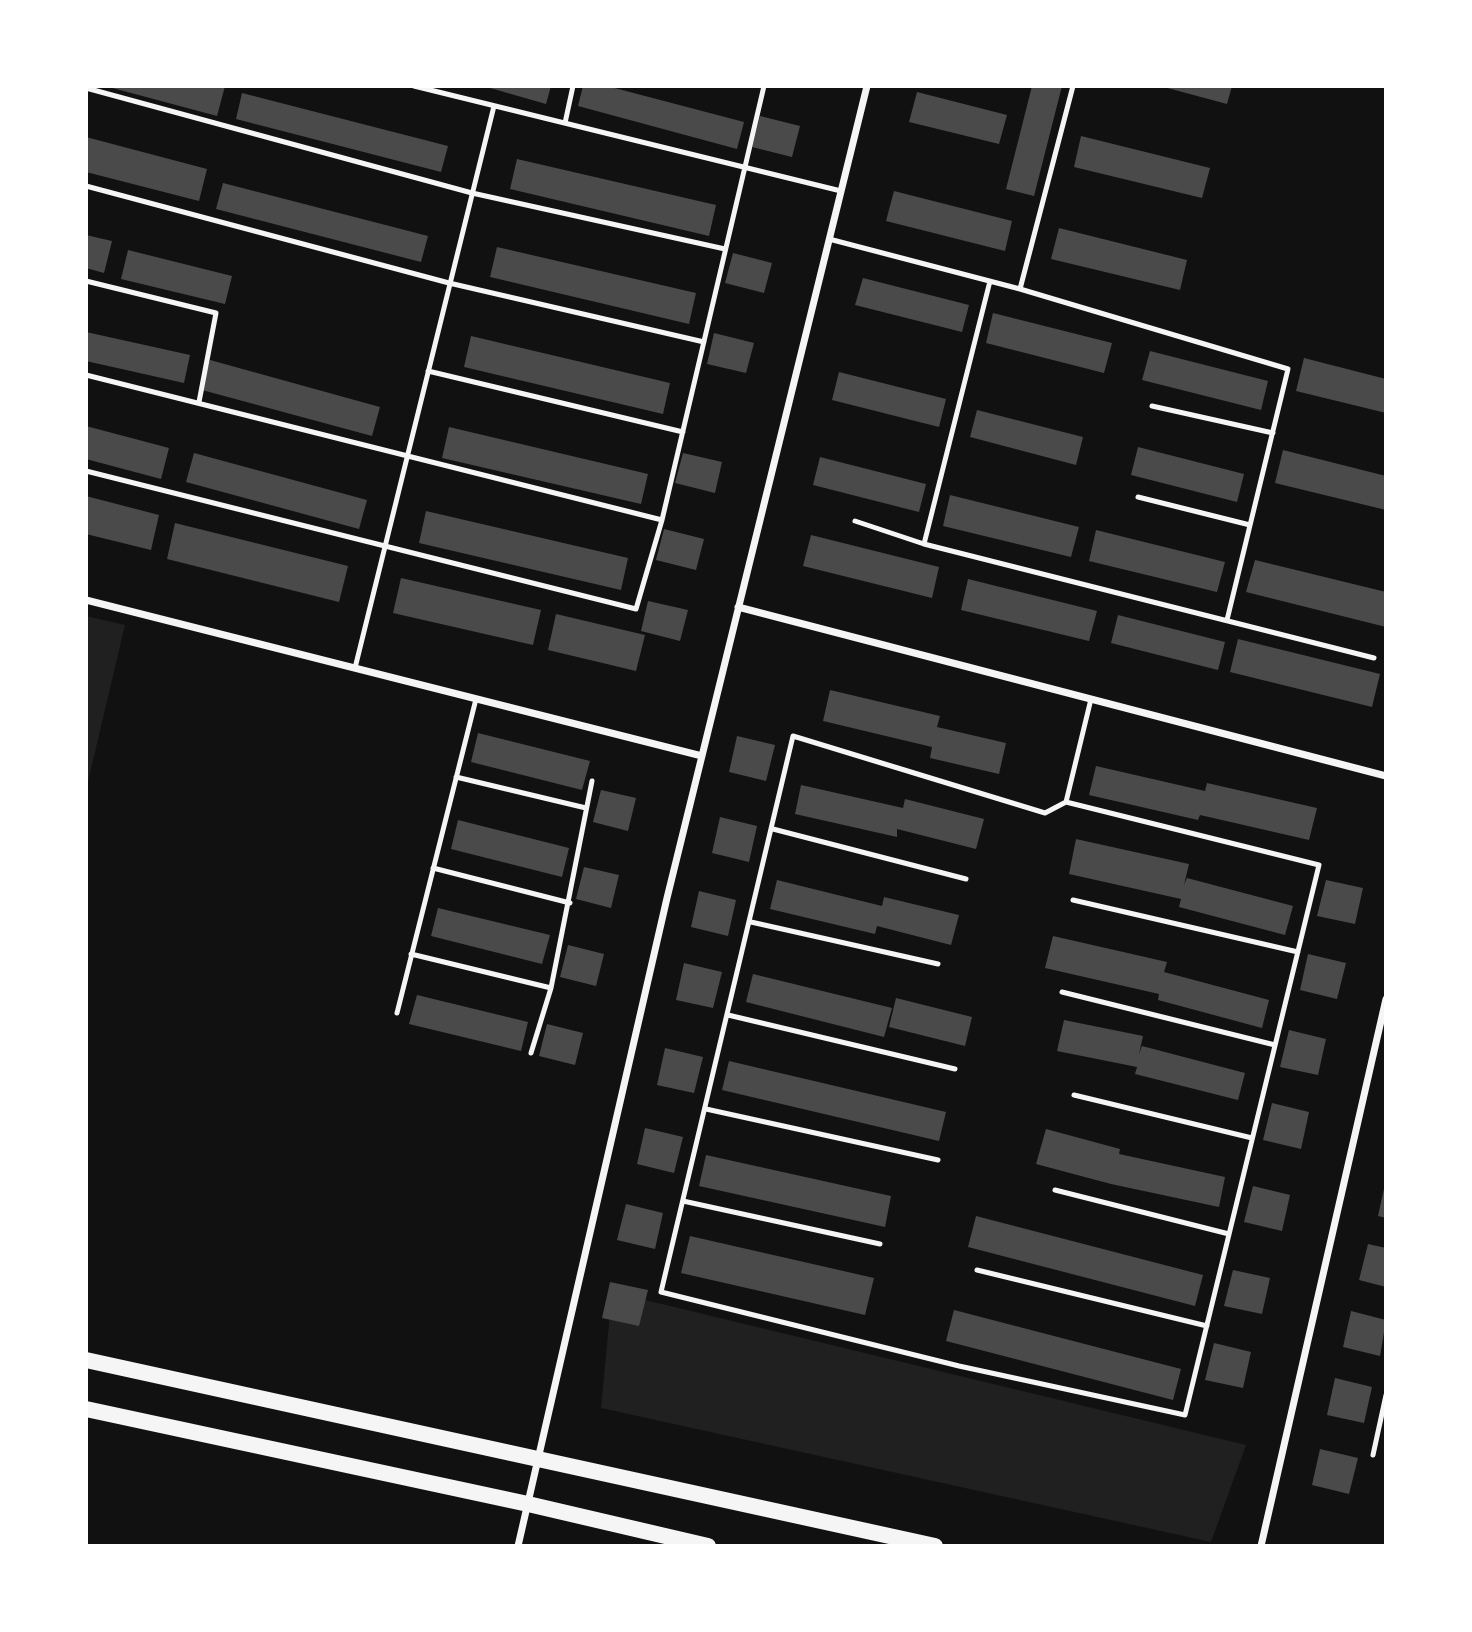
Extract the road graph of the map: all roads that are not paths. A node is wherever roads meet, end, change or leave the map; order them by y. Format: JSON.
{"nodes":[{"id":1,"x":414,"y":86,"type":"edge"},
{"id":2,"x":573,"y":86,"type":"edge"},
{"id":3,"x":764,"y":86,"type":"edge"},
{"id":4,"x":867,"y":86,"type":"edge"},
{"id":5,"x":1073,"y":86,"type":"edge"},
{"id":6,"x":86,"y":88,"type":"edge"},
{"id":7,"x":494,"y":106,"type":"junction"},
{"id":8,"x":565,"y":123,"type":"junction"},
{"id":9,"x":745,"y":167,"type":"junction"},
{"id":10,"x":86,"y":186,"type":"edge"},
{"id":11,"x":841,"y":191,"type":"junction"},
{"id":12,"x":472,"y":193,"type":"junction"},
{"id":13,"x":829,"y":239,"type":"junction"},
{"id":14,"x":725,"y":249,"type":"junction"},
{"id":15,"x":86,"y":281,"type":"edge"},
{"id":16,"x":990,"y":281,"type":"junction"},
{"id":17,"x":449,"y":283,"type":"junction"},
{"id":18,"x":1020,"y":289,"type":"junction"},
{"id":19,"x":704,"y":342,"type":"junction"},
{"id":20,"x":428,"y":371,"type":"junction"},
{"id":21,"x":86,"y":375,"type":"edge"},
{"id":22,"x":199,"y":402,"type":"junction"},
{"id":23,"x":1152,"y":406,"type":"dead end"},
{"id":24,"x":682,"y":432,"type":"junction"},
{"id":25,"x":1273,"y":433,"type":"junction"},
{"id":26,"x":406,"y":457,"type":"junction"},
{"id":27,"x":86,"y":471,"type":"edge"},
{"id":28,"x":1138,"y":497,"type":"dead end"},
{"id":29,"x":662,"y":520,"type":"junction"},
{"id":30,"x":855,"y":521,"type":"dead end"},
{"id":31,"x":1250,"y":525,"type":"junction"},
{"id":32,"x":924,"y":544,"type":"junction"},
{"id":33,"x":384,"y":547,"type":"junction"},
{"id":34,"x":86,"y":600,"type":"edge"},
{"id":35,"x":738,"y":607,"type":"junction"},
{"id":36,"x":1227,"y":620,"type":"junction"},
{"id":37,"x":1374,"y":658,"type":"dead end"},
{"id":38,"x":355,"y":668,"type":"junction"},
{"id":39,"x":476,"y":699,"type":"junction"},
{"id":40,"x":1091,"y":699,"type":"junction"},
{"id":41,"x":702,"y":756,"type":"junction"},
{"id":42,"x":1386,"y":776,"type":"edge"},
{"id":43,"x":456,"y":777,"type":"junction"},
{"id":44,"x":592,"y":781,"type":"dead end"},
{"id":45,"x":1066,"y":802,"type":"junction"},
{"id":46,"x":586,"y":808,"type":"junction"},
{"id":47,"x":773,"y":829,"type":"junction"},
{"id":48,"x":433,"y":868,"type":"junction"},
{"id":49,"x":966,"y":879,"type":"dead end"},
{"id":50,"x":1073,"y":900,"type":"dead end"},
{"id":51,"x":570,"y":903,"type":"junction"},
{"id":52,"x":751,"y":922,"type":"junction"},
{"id":53,"x":1298,"y":951,"type":"junction"},
{"id":54,"x":411,"y":954,"type":"junction"},
{"id":55,"x":938,"y":964,"type":"dead end"},
{"id":56,"x":551,"y":988,"type":"junction"},
{"id":57,"x":1062,"y":992,"type":"dead end"},
{"id":58,"x":1386,"y":999,"type":"edge"},
{"id":59,"x":397,"y":1013,"type":"dead end"},
{"id":60,"x":728,"y":1015,"type":"junction"},
{"id":61,"x":1275,"y":1045,"type":"junction"},
{"id":62,"x":531,"y":1053,"type":"dead end"},
{"id":63,"x":955,"y":1069,"type":"dead end"},
{"id":64,"x":1074,"y":1095,"type":"dead end"},
{"id":65,"x":706,"y":1109,"type":"junction"},
{"id":66,"x":1252,"y":1138,"type":"junction"},
{"id":67,"x":938,"y":1160,"type":"dead end"},
{"id":68,"x":1055,"y":1190,"type":"dead end"},
{"id":69,"x":683,"y":1201,"type":"junction"},
{"id":70,"x":1229,"y":1234,"type":"junction"},
{"id":71,"x":880,"y":1244,"type":"dead end"},
{"id":72,"x":977,"y":1270,"type":"dead end"},
{"id":73,"x":1207,"y":1326,"type":"junction"},
{"id":74,"x":86,"y":1360,"type":"edge"},
{"id":75,"x":1386,"y":1395,"type":"edge"},
{"id":76,"x":86,"y":1409,"type":"edge"},
{"id":77,"x":1373,"y":1455,"type":"dead end"},
{"id":78,"x":539,"y":1458,"type":"junction"},
{"id":79,"x":528,"y":1504,"type":"junction"},
{"id":80,"x":518,"y":1546,"type":"edge"},
{"id":81,"x":708,"y":1546,"type":"edge"},
{"id":82,"x":935,"y":1546,"type":"edge"},
{"id":83,"x":1261,"y":1546,"type":"edge"}],
"edges":[{"from":1,"to":7,"type":"lane"},
{"from":2,"to":8,"type":"lane"},
{"from":3,"to":9,"type":"lane"},
{"from":4,"to":11,"type":"street"},
{"from":5,"to":18,"type":"lane"},
{"from":6,"to":12,"type":"lane"},
{"from":7,"to":8,"type":"lane"},
{"from":7,"to":12,"type":"lane"},
{"from":8,"to":9,"type":"lane"},
{"from":9,"to":11,"type":"lane"},
{"from":9,"to":14,"type":"lane"},
{"from":10,"to":17,"type":"lane"},
{"from":11,"to":13,"type":"street"},
{"from":12,"to":14,"type":"lane"},
{"from":12,"to":17,"type":"lane"},
{"from":13,"to":16,"type":"lane"},
{"from":13,"to":35,"type":"street"},
{"from":14,"to":19,"type":"lane"},
{"from":15,"to":22,"type":"lane"},
{"from":16,"to":18,"type":"lane"},
{"from":16,"to":32,"type":"lane"},
{"from":17,"to":19,"type":"lane"},
{"from":17,"to":20,"type":"lane"},
{"from":18,"to":25,"type":"lane"},
{"from":19,"to":24,"type":"lane"},
{"from":20,"to":24,"type":"lane"},
{"from":20,"to":26,"type":"lane"},
{"from":21,"to":22,"type":"lane"},
{"from":22,"to":26,"type":"lane"},
{"from":23,"to":25,"type":"lane"},
{"from":24,"to":29,"type":"lane"},
{"from":25,"to":31,"type":"lane"},
{"from":26,"to":29,"type":"lane"},
{"from":26,"to":33,"type":"lane"},
{"from":27,"to":33,"type":"lane"},
{"from":28,"to":31,"type":"lane"},
{"from":29,"to":33,"type":"lane"},
{"from":30,"to":32,"type":"lane"},
{"from":31,"to":36,"type":"lane"},
{"from":32,"to":36,"type":"lane"},
{"from":33,"to":38,"type":"lane"},
{"from":34,"to":38,"type":"street"},
{"from":35,"to":40,"type":"street"},
{"from":35,"to":41,"type":"street"},
{"from":36,"to":37,"type":"lane"},
{"from":38,"to":39,"type":"street"},
{"from":39,"to":41,"type":"street"},
{"from":39,"to":43,"type":"lane"},
{"from":40,"to":42,"type":"street"},
{"from":40,"to":45,"type":"lane"},
{"from":41,"to":78,"type":"street"},
{"from":43,"to":46,"type":"lane"},
{"from":43,"to":48,"type":"lane"},
{"from":44,"to":46,"type":"lane"},
{"from":45,"to":47,"type":"lane"},
{"from":45,"to":53,"type":"lane"},
{"from":46,"to":51,"type":"lane"},
{"from":47,"to":49,"type":"lane"},
{"from":47,"to":52,"type":"lane"},
{"from":48,"to":51,"type":"lane"},
{"from":48,"to":54,"type":"lane"},
{"from":50,"to":53,"type":"lane"},
{"from":51,"to":56,"type":"lane"},
{"from":52,"to":55,"type":"lane"},
{"from":52,"to":60,"type":"lane"},
{"from":53,"to":61,"type":"lane"},
{"from":54,"to":56,"type":"lane"},
{"from":54,"to":59,"type":"lane"},
{"from":56,"to":62,"type":"lane"},
{"from":57,"to":61,"type":"lane"},
{"from":58,"to":83,"type":"street"},
{"from":60,"to":63,"type":"lane"},
{"from":60,"to":65,"type":"lane"},
{"from":61,"to":66,"type":"lane"},
{"from":64,"to":66,"type":"lane"},
{"from":65,"to":67,"type":"lane"},
{"from":65,"to":69,"type":"lane"},
{"from":66,"to":70,"type":"lane"},
{"from":68,"to":70,"type":"lane"},
{"from":69,"to":71,"type":"lane"},
{"from":69,"to":73,"type":"lane"},
{"from":70,"to":73,"type":"lane"},
{"from":72,"to":73,"type":"lane"},
{"from":74,"to":78,"type":"main road"},
{"from":75,"to":77,"type":"lane"},
{"from":76,"to":79,"type":"main road"},
{"from":78,"to":79,"type":"street"},
{"from":78,"to":82,"type":"main road"},
{"from":79,"to":80,"type":"street"},
{"from":79,"to":81,"type":"main road"}]}
